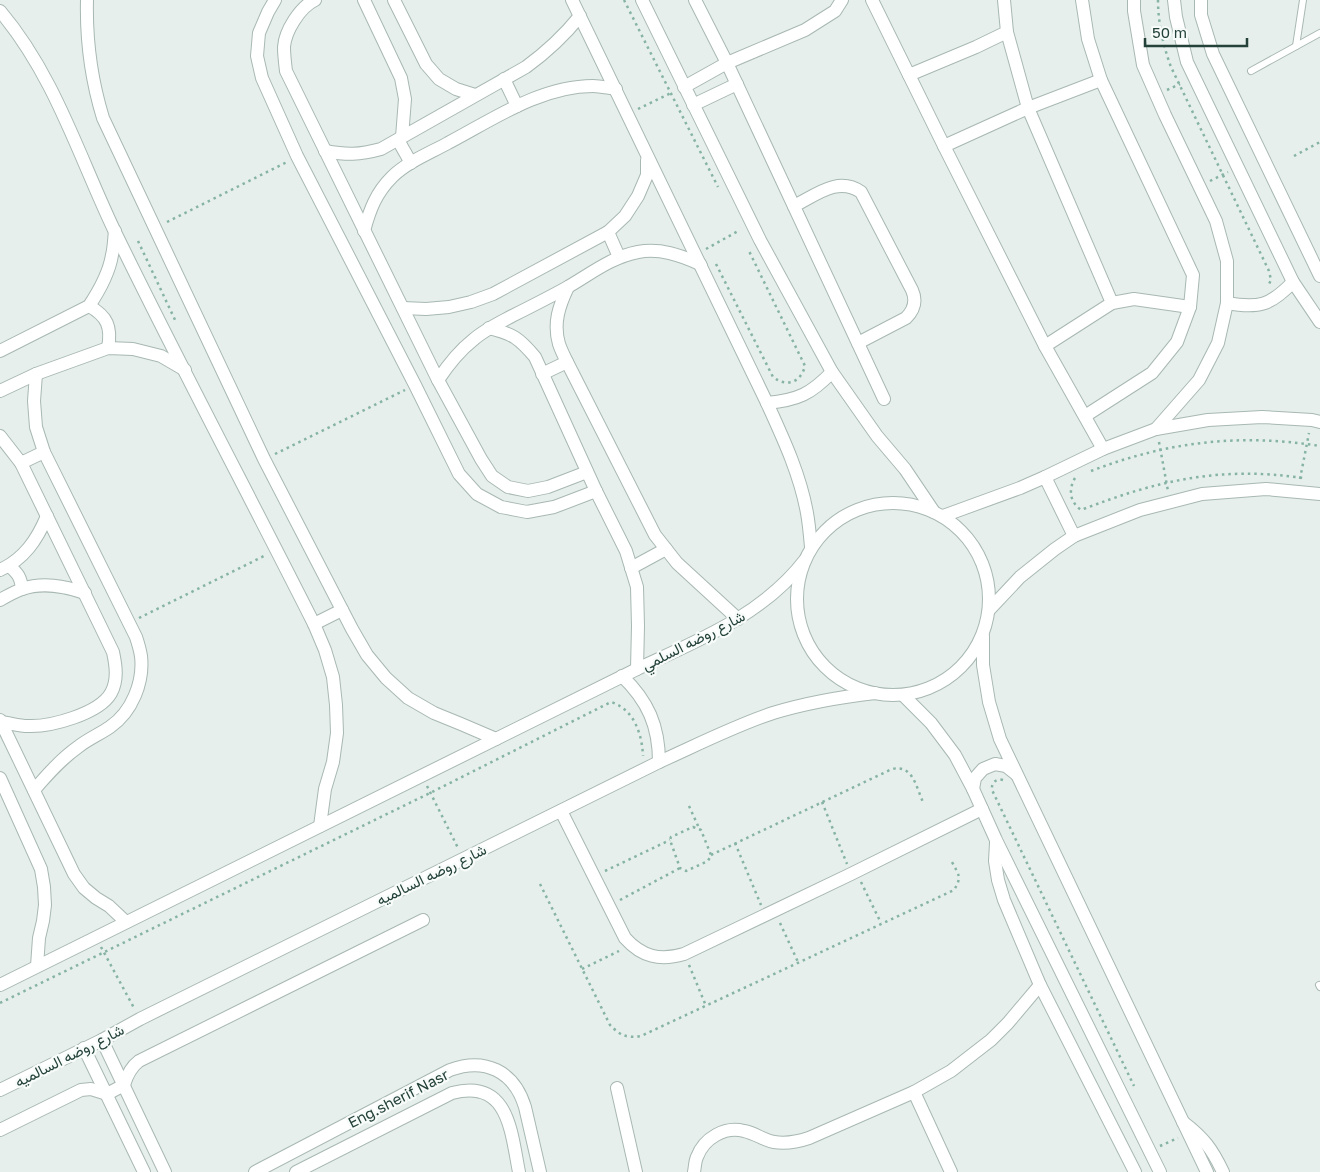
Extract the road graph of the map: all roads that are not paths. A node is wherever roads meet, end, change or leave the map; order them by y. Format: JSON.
{"nodes":[{"id":1,"x":87,"y":0,"type":"edge"},
{"id":2,"x":276,"y":0,"type":"edge"},
{"id":3,"x":315,"y":0,"type":"edge"},
{"id":4,"x":364,"y":0,"type":"edge"},
{"id":5,"x":394,"y":0,"type":"edge"},
{"id":6,"x":572,"y":0,"type":"edge"},
{"id":7,"x":642,"y":0,"type":"edge"},
{"id":8,"x":695,"y":0,"type":"edge"},
{"id":9,"x":842,"y":0,"type":"edge"},
{"id":10,"x":872,"y":0,"type":"edge"},
{"id":11,"x":1004,"y":0,"type":"edge"},
{"id":12,"x":1082,"y":0,"type":"edge"},
{"id":13,"x":1134,"y":0,"type":"edge"},
{"id":14,"x":1174,"y":0,"type":"edge"},
{"id":15,"x":1201,"y":0,"type":"edge"},
{"id":16,"x":1304,"y":1,"type":"edge"},
{"id":17,"x":0,"y":11,"type":"edge"},
{"id":18,"x":580,"y":16,"type":"junction"},
{"id":19,"x":1007,"y":32,"type":"junction"},
{"id":20,"x":1320,"y":33,"type":"edge"},
{"id":21,"x":1296,"y":46,"type":"junction"},
{"id":22,"x":727,"y":62,"type":"junction"},
{"id":23,"x":1251,"y":70,"type":"dead end"},
{"id":24,"x":909,"y":75,"type":"junction"},
{"id":25,"x":504,"y":79,"type":"junction"},
{"id":26,"x":1101,"y":80,"type":"junction"},
{"id":27,"x":737,"y":84,"type":"junction"},
{"id":28,"x":684,"y":86,"type":"junction"},
{"id":29,"x":616,"y":90,"type":"junction"},
{"id":30,"x":475,"y":95,"type":"junction"},
{"id":31,"x":693,"y":105,"type":"junction"},
{"id":32,"x":517,"y":106,"type":"junction"},
{"id":33,"x":1028,"y":108,"type":"junction"},
{"id":34,"x":400,"y":139,"type":"junction"},
{"id":35,"x":944,"y":146,"type":"junction"},
{"id":36,"x":325,"y":151,"type":"junction"},
{"id":37,"x":647,"y":154,"type":"junction"},
{"id":38,"x":411,"y":163,"type":"junction"},
{"id":39,"x":794,"y":206,"type":"junction"},
{"id":40,"x":115,"y":231,"type":"junction"},
{"id":41,"x":364,"y":231,"type":"junction"},
{"id":42,"x":608,"y":232,"type":"junction"},
{"id":43,"x":619,"y":257,"type":"junction"},
{"id":44,"x":1320,"y":276,"type":"edge"},
{"id":45,"x":709,"y":281,"type":"junction"},
{"id":46,"x":1294,"y":282,"type":"junction"},
{"id":47,"x":568,"y":287,"type":"junction"},
{"id":48,"x":1227,"y":303,"type":"junction"},
{"id":49,"x":1112,"y":304,"type":"junction"},
{"id":50,"x":89,"y":306,"type":"junction"},
{"id":51,"x":1190,"y":307,"type":"junction"},
{"id":52,"x":403,"y":308,"type":"junction"},
{"id":53,"x":1320,"y":322,"type":"edge"},
{"id":54,"x":489,"y":328,"type":"junction"},
{"id":55,"x":858,"y":343,"type":"junction"},
{"id":56,"x":1046,"y":346,"type":"junction"},
{"id":57,"x":108,"y":348,"type":"junction"},
{"id":58,"x":0,"y":350,"type":"edge"},
{"id":59,"x":567,"y":362,"type":"junction"},
{"id":60,"x":185,"y":370,"type":"junction"},
{"id":61,"x":832,"y":372,"type":"junction"},
{"id":62,"x":36,"y":374,"type":"junction"},
{"id":63,"x":542,"y":374,"type":"junction"},
{"id":64,"x":438,"y":380,"type":"junction"},
{"id":65,"x":0,"y":391,"type":"edge"},
{"id":66,"x":884,"y":399,"type":"dead end"},
{"id":67,"x":767,"y":403,"type":"junction"},
{"id":68,"x":1085,"y":416,"type":"junction"},
{"id":69,"x":1316,"y":421,"type":"edge"},
{"id":70,"x":1156,"y":429,"type":"junction"},
{"id":71,"x":0,"y":436,"type":"edge"},
{"id":72,"x":1103,"y":450,"type":"junction"},
{"id":73,"x":44,"y":452,"type":"junction"},
{"id":74,"x":21,"y":464,"type":"junction"},
{"id":75,"x":588,"y":472,"type":"junction"},
{"id":76,"x":1045,"y":477,"type":"junction"},
{"id":77,"x":596,"y":491,"type":"junction"},
{"id":78,"x":1320,"y":494,"type":"edge"},
{"id":79,"x":938,"y":514,"type":"junction"},
{"id":80,"x":47,"y":516,"type":"junction"},
{"id":81,"x":1074,"y":536,"type":"junction"},
{"id":82,"x":811,"y":548,"type":"junction"},
{"id":83,"x":666,"y":549,"type":"junction"},
{"id":84,"x":804,"y":560,"type":"junction"},
{"id":85,"x":4,"y":568,"type":"edge"},
{"id":86,"x":631,"y":568,"type":"junction"},
{"id":87,"x":22,"y":589,"type":"junction"},
{"id":88,"x":85,"y":593,"type":"junction"},
{"id":89,"x":0,"y":600,"type":"edge"},
{"id":90,"x":342,"y":610,"type":"junction"},
{"id":91,"x":989,"y":610,"type":"junction"},
{"id":92,"x":738,"y":619,"type":"junction"},
{"id":93,"x":314,"y":624,"type":"junction"},
{"id":94,"x":983,"y":635,"type":"junction"},
{"id":95,"x":637,"y":669,"type":"junction"},
{"id":96,"x":622,"y":676,"type":"junction"},
{"id":97,"x":874,"y":693,"type":"junction"},
{"id":98,"x":903,"y":695,"type":"junction"},
{"id":99,"x":1,"y":721,"type":"edge"},
{"id":100,"x":496,"y":739,"type":"junction"},
{"id":101,"x":659,"y":762,"type":"junction"},
{"id":102,"x":1016,"y":774,"type":"junction"},
{"id":103,"x":0,"y":778,"type":"edge"},
{"id":104,"x":973,"y":789,"type":"junction"},
{"id":105,"x":34,"y":790,"type":"junction"},
{"id":106,"x":982,"y":809,"type":"junction"},
{"id":107,"x":562,"y":811,"type":"junction"},
{"id":108,"x":320,"y":826,"type":"junction"},
{"id":109,"x":996,"y":840,"type":"junction"},
{"id":110,"x":424,"y":920,"type":"dead end"},
{"id":111,"x":126,"y":922,"type":"junction"},
{"id":112,"x":37,"y":966,"type":"junction"},
{"id":113,"x":0,"y":985,"type":"edge"},
{"id":114,"x":1040,"y":985,"type":"junction"},
{"id":115,"x":102,"y":1040,"type":"junction"},
{"id":116,"x":84,"y":1048,"type":"junction"},
{"id":117,"x":124,"y":1085,"type":"junction"},
{"id":118,"x":617,"y":1088,"type":"dead end"},
{"id":119,"x":0,"y":1090,"type":"edge"},
{"id":120,"x":914,"y":1092,"type":"junction"},
{"id":121,"x":106,"y":1094,"type":"junction"},
{"id":122,"x":1181,"y":1121,"type":"junction"},
{"id":123,"x":0,"y":1130,"type":"edge"},
{"id":124,"x":144,"y":1172,"type":"edge"},
{"id":125,"x":165,"y":1172,"type":"edge"},
{"id":126,"x":255,"y":1172,"type":"edge"},
{"id":127,"x":296,"y":1172,"type":"edge"},
{"id":128,"x":519,"y":1172,"type":"edge"},
{"id":129,"x":540,"y":1172,"type":"edge"},
{"id":130,"x":636,"y":1172,"type":"edge"},
{"id":131,"x":694,"y":1172,"type":"edge"},
{"id":132,"x":950,"y":1172,"type":"edge"},
{"id":133,"x":1135,"y":1172,"type":"edge"},
{"id":134,"x":1160,"y":1172,"type":"edge"},
{"id":135,"x":1206,"y":1172,"type":"edge"},
{"id":136,"x":1223,"y":1172,"type":"edge"}],
"edges":[{"from":1,"to":90,"type":"street"},
{"from":2,"to":77,"type":"street"},
{"from":3,"to":36,"type":"street"},
{"from":4,"to":34,"type":"street"},
{"from":5,"to":30,"type":"street"},
{"from":6,"to":18,"type":"street"},
{"from":7,"to":28,"type":"street"},
{"from":8,"to":22,"type":"street"},
{"from":9,"to":22,"type":"street"},
{"from":10,"to":24,"type":"street"},
{"from":11,"to":19,"type":"street"},
{"from":12,"to":26,"type":"street"},
{"from":13,"to":48,"type":"street"},
{"from":14,"to":46,"type":"street"},
{"from":15,"to":44,"type":"street"},
{"from":16,"to":21,"type":"lane"},
{"from":17,"to":40,"type":"street"},
{"from":18,"to":25,"type":"street"},
{"from":18,"to":29,"type":"street"},
{"from":19,"to":24,"type":"street"},
{"from":19,"to":33,"type":"street"},
{"from":20,"to":21,"type":"lane"},
{"from":21,"to":23,"type":"lane"},
{"from":22,"to":27,"type":"street"},
{"from":22,"to":28,"type":"street"},
{"from":24,"to":35,"type":"street"},
{"from":25,"to":30,"type":"street"},
{"from":25,"to":32,"type":"street"},
{"from":26,"to":33,"type":"street"},
{"from":26,"to":51,"type":"street"},
{"from":27,"to":31,"type":"street"},
{"from":27,"to":39,"type":"street"},
{"from":28,"to":31,"type":"street"},
{"from":29,"to":32,"type":"street"},
{"from":29,"to":37,"type":"street"},
{"from":30,"to":34,"type":"street"},
{"from":31,"to":61,"type":"street"},
{"from":32,"to":38,"type":"street"},
{"from":33,"to":35,"type":"street"},
{"from":33,"to":49,"type":"street"},
{"from":34,"to":36,"type":"street"},
{"from":34,"to":38,"type":"street"},
{"from":35,"to":56,"type":"street"},
{"from":36,"to":41,"type":"street"},
{"from":37,"to":42,"type":"street"},
{"from":37,"to":45,"type":"street"},
{"from":38,"to":41,"type":"street"},
{"from":39,"to":55,"type":"street"},
{"from":39,"to":55,"type":"street"},
{"from":40,"to":50,"type":"street"},
{"from":40,"to":60,"type":"street"},
{"from":41,"to":52,"type":"street"},
{"from":42,"to":43,"type":"street"},
{"from":42,"to":52,"type":"street"},
{"from":43,"to":45,"type":"street"},
{"from":43,"to":47,"type":"street"},
{"from":45,"to":67,"type":"street"},
{"from":46,"to":48,"type":"street"},
{"from":46,"to":53,"type":"street"},
{"from":47,"to":54,"type":"street"},
{"from":47,"to":59,"type":"street"},
{"from":48,"to":70,"type":"street"},
{"from":49,"to":51,"type":"street"},
{"from":49,"to":56,"type":"street"},
{"from":50,"to":57,"type":"street"},
{"from":50,"to":58,"type":"street"},
{"from":51,"to":68,"type":"street"},
{"from":52,"to":64,"type":"street"},
{"from":54,"to":63,"type":"street"},
{"from":54,"to":64,"type":"street"},
{"from":55,"to":66,"type":"street"},
{"from":56,"to":68,"type":"street"},
{"from":57,"to":60,"type":"street"},
{"from":57,"to":62,"type":"street"},
{"from":59,"to":63,"type":"street"},
{"from":59,"to":83,"type":"street"},
{"from":60,"to":93,"type":"street"},
{"from":61,"to":67,"type":"street"},
{"from":61,"to":79,"type":"street"},
{"from":62,"to":65,"type":"street"},
{"from":62,"to":73,"type":"street"},
{"from":63,"to":75,"type":"street"},
{"from":64,"to":75,"type":"street"},
{"from":67,"to":82,"type":"street"},
{"from":68,"to":72,"type":"street"},
{"from":69,"to":70,"type":"street"},
{"from":70,"to":72,"type":"street"},
{"from":71,"to":74,"type":"street"},
{"from":72,"to":76,"type":"street"},
{"from":73,"to":74,"type":"street"},
{"from":73,"to":105,"type":"street"},
{"from":74,"to":80,"type":"street"},
{"from":75,"to":77,"type":"street"},
{"from":76,"to":79,"type":"street"},
{"from":76,"to":81,"type":"street"},
{"from":77,"to":86,"type":"street"},
{"from":78,"to":81,"type":"street"},
{"from":79,"to":82,"type":"street"},
{"from":79,"to":91,"type":"street"},
{"from":80,"to":85,"type":"street"},
{"from":80,"to":88,"type":"street"},
{"from":81,"to":91,"type":"street"},
{"from":82,"to":84,"type":"street"},
{"from":83,"to":86,"type":"street"},
{"from":83,"to":92,"type":"street"},
{"from":84,"to":92,"type":"street","name":"شارع روضه السلمي"},
{"from":84,"to":97,"type":"street"},
{"from":85,"to":87,"type":"street"},
{"from":86,"to":95,"type":"street"},
{"from":87,"to":88,"type":"street"},
{"from":87,"to":89,"type":"street"},
{"from":88,"to":99,"type":"street"},
{"from":90,"to":93,"type":"street"},
{"from":90,"to":100,"type":"street"},
{"from":91,"to":94,"type":"street"},
{"from":92,"to":95,"type":"street","name":"شارع روضه السلمي"},
{"from":93,"to":108,"type":"street"},
{"from":94,"to":98,"type":"street"},
{"from":94,"to":102,"type":"street"},
{"from":95,"to":96,"type":"street","name":"شارع روضه السلمي"},
{"from":96,"to":100,"type":"street"},
{"from":96,"to":101,"type":"street"},
{"from":97,"to":98,"type":"street"},
{"from":97,"to":101,"type":"street","name":"شارع روضه السالميه"},
{"from":98,"to":104,"type":"street"},
{"from":99,"to":105,"type":"street"},
{"from":100,"to":108,"type":"street"},
{"from":101,"to":107,"type":"street","name":"شارع روضه السالميه"},
{"from":102,"to":104,"type":"street"},
{"from":102,"to":122,"type":"street"},
{"from":103,"to":112,"type":"street"},
{"from":104,"to":106,"type":"street"},
{"from":105,"to":111,"type":"street"},
{"from":106,"to":107,"type":"street"},
{"from":106,"to":109,"type":"street"},
{"from":107,"to":115,"type":"street","name":"شارع روضه السالميه"},
{"from":108,"to":111,"type":"street"},
{"from":109,"to":114,"type":"street"},
{"from":109,"to":134,"type":"street"},
{"from":110,"to":117,"type":"street"},
{"from":111,"to":112,"type":"street"},
{"from":112,"to":113,"type":"street"},
{"from":114,"to":120,"type":"street"},
{"from":114,"to":133,"type":"street"},
{"from":115,"to":116,"type":"street","name":"شارع روضه السالميه"},
{"from":115,"to":117,"type":"street"},
{"from":116,"to":119,"type":"street","name":"شارع روضه السالميه"},
{"from":116,"to":121,"type":"street"},
{"from":117,"to":121,"type":"street"},
{"from":117,"to":125,"type":"street"},
{"from":118,"to":130,"type":"street"},
{"from":120,"to":131,"type":"street"},
{"from":120,"to":132,"type":"street"},
{"from":121,"to":123,"type":"street"},
{"from":121,"to":124,"type":"street"},
{"from":122,"to":135,"type":"street"},
{"from":122,"to":136,"type":"street"},
{"from":126,"to":129,"type":"street","name":"Eng.sherif Nasr"},
{"from":127,"to":128,"type":"street"}]}
